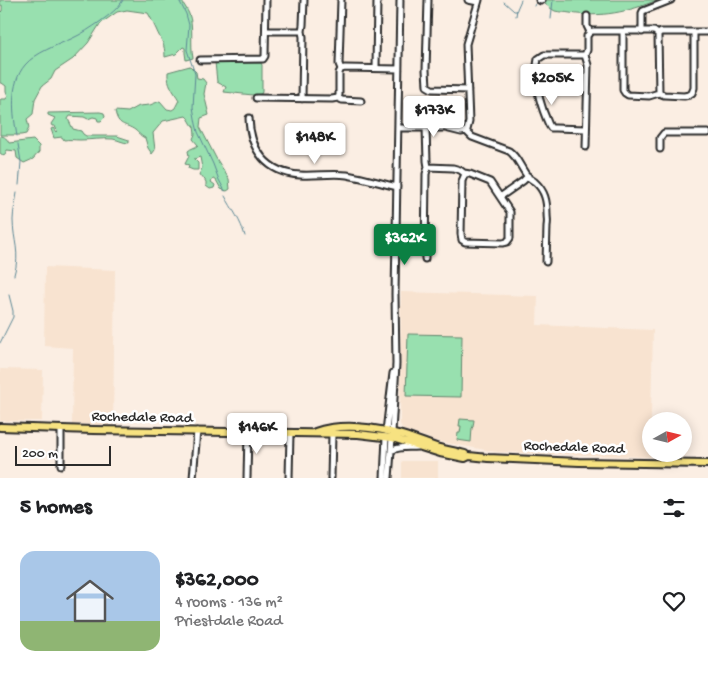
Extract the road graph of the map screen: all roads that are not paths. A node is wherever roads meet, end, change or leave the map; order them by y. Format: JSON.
{"nodes":[{"id":1,"x":266,"y":0,"type":"edge"},
{"id":2,"x":304,"y":0,"type":"edge"},
{"id":3,"x":340,"y":0,"type":"edge"},
{"id":4,"x":377,"y":0,"type":"edge"},
{"id":5,"x":400,"y":0,"type":"edge"},
{"id":6,"x":428,"y":0,"type":"edge"},
{"id":7,"x":468,"y":0,"type":"edge"},
{"id":8,"x":671,"y":0,"type":"edge"},
{"id":9,"x":479,"y":1,"type":"edge"},
{"id":10,"x":587,"y":16,"type":"dead end"},
{"id":11,"x":266,"y":31,"type":"junction"},
{"id":12,"x":302,"y":31,"type":"junction"},
{"id":13,"x":590,"y":32,"type":"junction"},
{"id":14,"x":623,"y":32,"type":"junction"},
{"id":15,"x":642,"y":32,"type":"junction"},
{"id":16,"x":694,"y":32,"type":"junction"},
{"id":17,"x":708,"y":32,"type":"edge"},
{"id":18,"x":658,"y":34,"type":"junction"},
{"id":19,"x":585,"y":55,"type":"junction"},
{"id":20,"x":200,"y":60,"type":"dead end"},
{"id":21,"x":376,"y":68,"type":"junction"},
{"id":22,"x":341,"y":69,"type":"junction"},
{"id":23,"x":399,"y":69,"type":"junction"},
{"id":24,"x":468,"y":90,"type":"junction"},
{"id":25,"x":659,"y":93,"type":"junction"},
{"id":26,"x":256,"y":98,"type":"dead end"},
{"id":27,"x":338,"y":98,"type":"junction"},
{"id":28,"x":302,"y":99,"type":"junction"},
{"id":29,"x":361,"y":100,"type":"dead end"},
{"id":30,"x":249,"y":118,"type":"dead end"},
{"id":31,"x":398,"y":128,"type":"junction"},
{"id":32,"x":426,"y":128,"type":"junction"},
{"id":33,"x":586,"y":129,"type":"junction"},
{"id":34,"x":466,"y":131,"type":"junction"},
{"id":35,"x":708,"y":133,"type":"edge"},
{"id":36,"x":586,"y":147,"type":"dead end"},
{"id":37,"x":660,"y":149,"type":"dead end"},
{"id":38,"x":428,"y":167,"type":"junction"},
{"id":39,"x":465,"y":174,"type":"junction"},
{"id":40,"x":528,"y":176,"type":"junction"},
{"id":41,"x":397,"y":186,"type":"junction"},
{"id":42,"x":500,"y":196,"type":"junction"},
{"id":43,"x":424,"y":258,"type":"dead end"},
{"id":44,"x":546,"y":262,"type":"dead end"},
{"id":45,"x":0,"y":427,"type":"edge"},
{"id":46,"x":61,"y":429,"type":"junction"},
{"id":47,"x":197,"y":431,"type":"junction"},
{"id":48,"x":248,"y":432,"type":"junction"},
{"id":49,"x":313,"y":432,"type":"junction"},
{"id":50,"x":290,"y":433,"type":"junction"},
{"id":51,"x":332,"y":434,"type":"junction"},
{"id":52,"x":389,"y":435,"type":"junction"},
{"id":53,"x":419,"y":447,"type":"junction"},
{"id":54,"x":391,"y":451,"type":"junction"},
{"id":55,"x":469,"y":456,"type":"junction"},
{"id":56,"x":708,"y":464,"type":"edge"},
{"id":57,"x":62,"y":465,"type":"dead end"},
{"id":58,"x":193,"y":478,"type":"edge"},
{"id":59,"x":247,"y":478,"type":"edge"},
{"id":60,"x":289,"y":478,"type":"edge"},
{"id":61,"x":331,"y":478,"type":"edge"},
{"id":62,"x":384,"y":478,"type":"edge"},
{"id":63,"x":389,"y":478,"type":"edge"}],
"edges":[{"from":1,"to":11,"type":"street"},
{"from":2,"to":12,"type":"street"},
{"from":3,"to":22,"type":"street"},
{"from":4,"to":21,"type":"street"},
{"from":5,"to":23,"type":"street"},
{"from":6,"to":24,"type":"street"},
{"from":7,"to":9,"type":"street"},
{"from":8,"to":15,"type":"street"},
{"from":9,"to":24,"type":"street"},
{"from":10,"to":13,"type":"street"},
{"from":11,"to":12,"type":"street"},
{"from":11,"to":20,"type":"street"},
{"from":12,"to":28,"type":"street"},
{"from":13,"to":14,"type":"street"},
{"from":13,"to":19,"type":"street"},
{"from":14,"to":15,"type":"street"},
{"from":14,"to":25,"type":"street"},
{"from":15,"to":18,"type":"street"},
{"from":16,"to":17,"type":"street"},
{"from":16,"to":18,"type":"street"},
{"from":16,"to":25,"type":"street"},
{"from":18,"to":25,"type":"street"},
{"from":19,"to":33,"type":"street"},
{"from":19,"to":33,"type":"street"},
{"from":21,"to":22,"type":"street"},
{"from":21,"to":23,"type":"street"},
{"from":22,"to":27,"type":"street"},
{"from":23,"to":31,"type":"street"},
{"from":24,"to":34,"type":"street"},
{"from":26,"to":28,"type":"street"},
{"from":27,"to":28,"type":"street"},
{"from":27,"to":29,"type":"street"},
{"from":30,"to":41,"type":"street"},
{"from":31,"to":32,"type":"street"},
{"from":31,"to":41,"type":"street"},
{"from":32,"to":34,"type":"street"},
{"from":32,"to":38,"type":"street"},
{"from":33,"to":36,"type":"street"},
{"from":34,"to":40,"type":"street"},
{"from":35,"to":37,"type":"street"},
{"from":38,"to":39,"type":"street"},
{"from":38,"to":43,"type":"street"},
{"from":39,"to":42,"type":"street"},
{"from":39,"to":42,"type":"street"},
{"from":40,"to":42,"type":"street"},
{"from":40,"to":44,"type":"street"},
{"from":41,"to":52,"type":"street"},
{"from":45,"to":46,"type":"main road","name":"Rochedale Road"},
{"from":46,"to":47,"type":"main road","name":"Rochedale Road"},
{"from":46,"to":57,"type":"street"},
{"from":47,"to":48,"type":"main road","name":"Rochedale Road"},
{"from":47,"to":58,"type":"street"},
{"from":48,"to":50,"type":"main road","name":"Rochedale Road"},
{"from":48,"to":59,"type":"street"},
{"from":49,"to":50,"type":"main road","name":"Rochedale Road"},
{"from":49,"to":51,"type":"main road","name":"Rochedale Road"},
{"from":49,"to":52,"type":"main road","name":"Rochedale Road"},
{"from":50,"to":60,"type":"street"},
{"from":51,"to":52,"type":"main road","name":"Rochedale Road"},
{"from":51,"to":61,"type":"street"},
{"from":52,"to":53,"type":"main road","name":"Rochedale Road"},
{"from":52,"to":54,"type":"street"},
{"from":52,"to":55,"type":"main road","name":"Rochedale Road"},
{"from":52,"to":62,"type":"street"},
{"from":53,"to":54,"type":"street"},
{"from":53,"to":55,"type":"main road","name":"Rochedale Road"},
{"from":54,"to":63,"type":"street"},
{"from":55,"to":56,"type":"main road","name":"Rochedale Road"}]}
